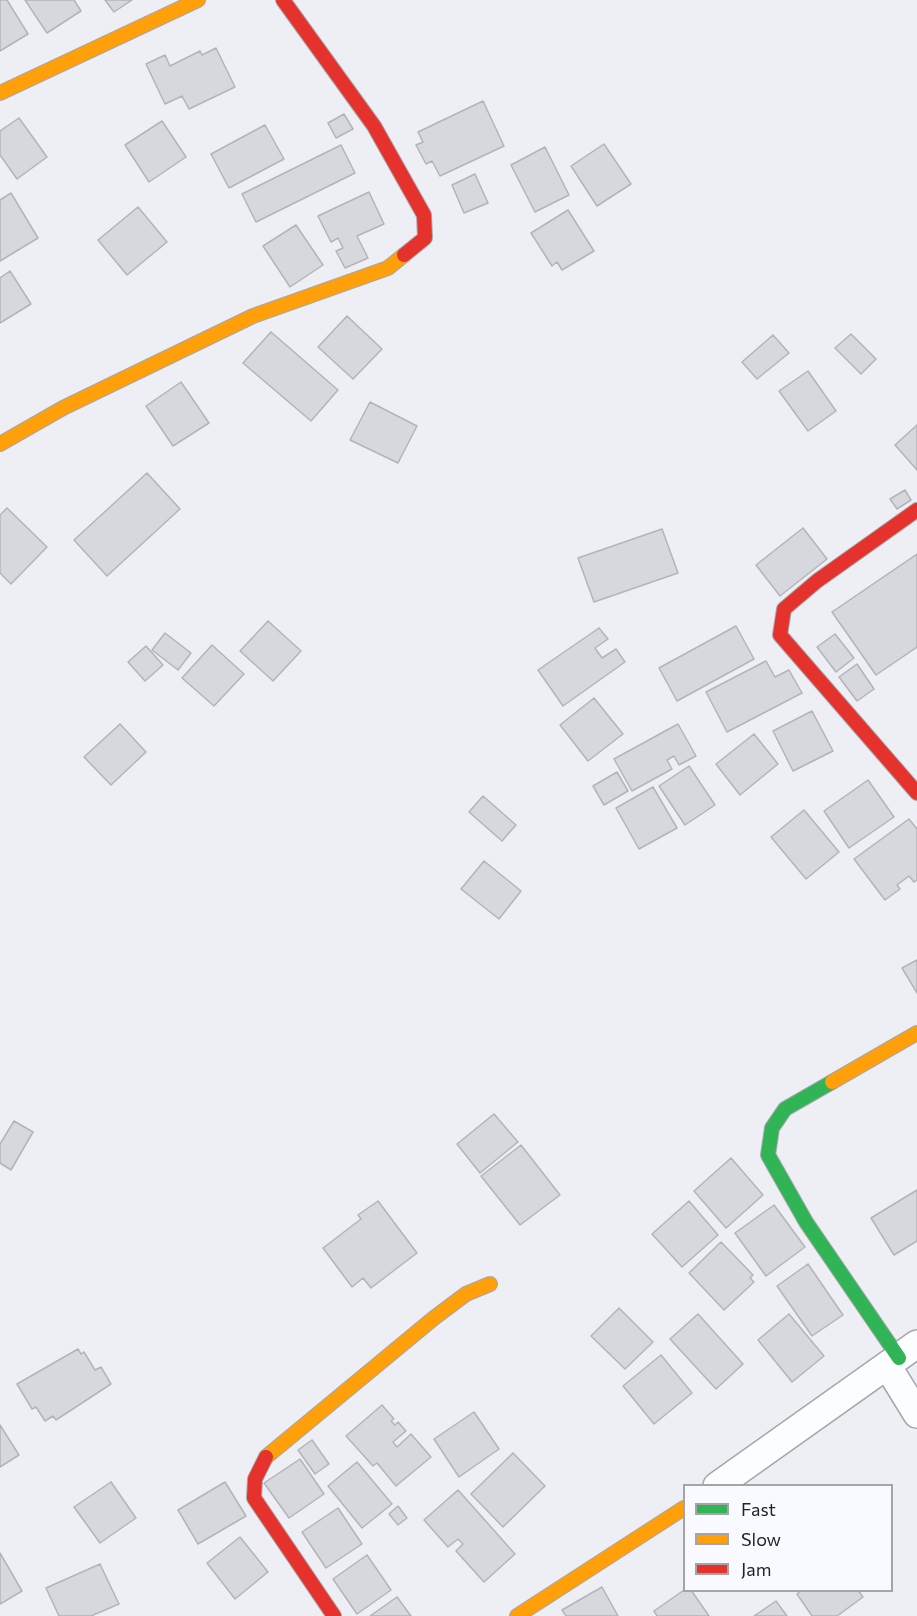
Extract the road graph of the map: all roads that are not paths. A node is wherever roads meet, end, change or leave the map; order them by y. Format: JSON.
{"nodes":[{"id":1,"x":198,"y":0,"type":"edge"},
{"id":2,"x":284,"y":0,"type":"edge"},
{"id":3,"x":0,"y":93,"type":"edge"},
{"id":4,"x":0,"y":444,"type":"edge"},
{"id":5,"x":917,"y":510,"type":"edge"},
{"id":6,"x":917,"y":793,"type":"edge"},
{"id":7,"x":917,"y":1032,"type":"edge"},
{"id":8,"x":490,"y":1284,"type":"dead end"},
{"id":9,"x":901,"y":1356,"type":"edge"},
{"id":10,"x":917,"y":1413,"type":"edge"},
{"id":11,"x":718,"y":1484,"type":"edge"},
{"id":12,"x":683,"y":1509,"type":"edge"},
{"id":13,"x":334,"y":1616,"type":"edge"},
{"id":14,"x":517,"y":1616,"type":"edge"}],
"edges":[{"from":1,"to":3,"type":"street"},
{"from":2,"to":4,"type":"street"},
{"from":5,"to":6,"type":"street"},
{"from":7,"to":9,"type":"street"},
{"from":8,"to":13,"type":"street"},
{"from":9,"to":10,"type":"street"},
{"from":9,"to":11,"type":"street"},
{"from":12,"to":14,"type":"street"}]}
